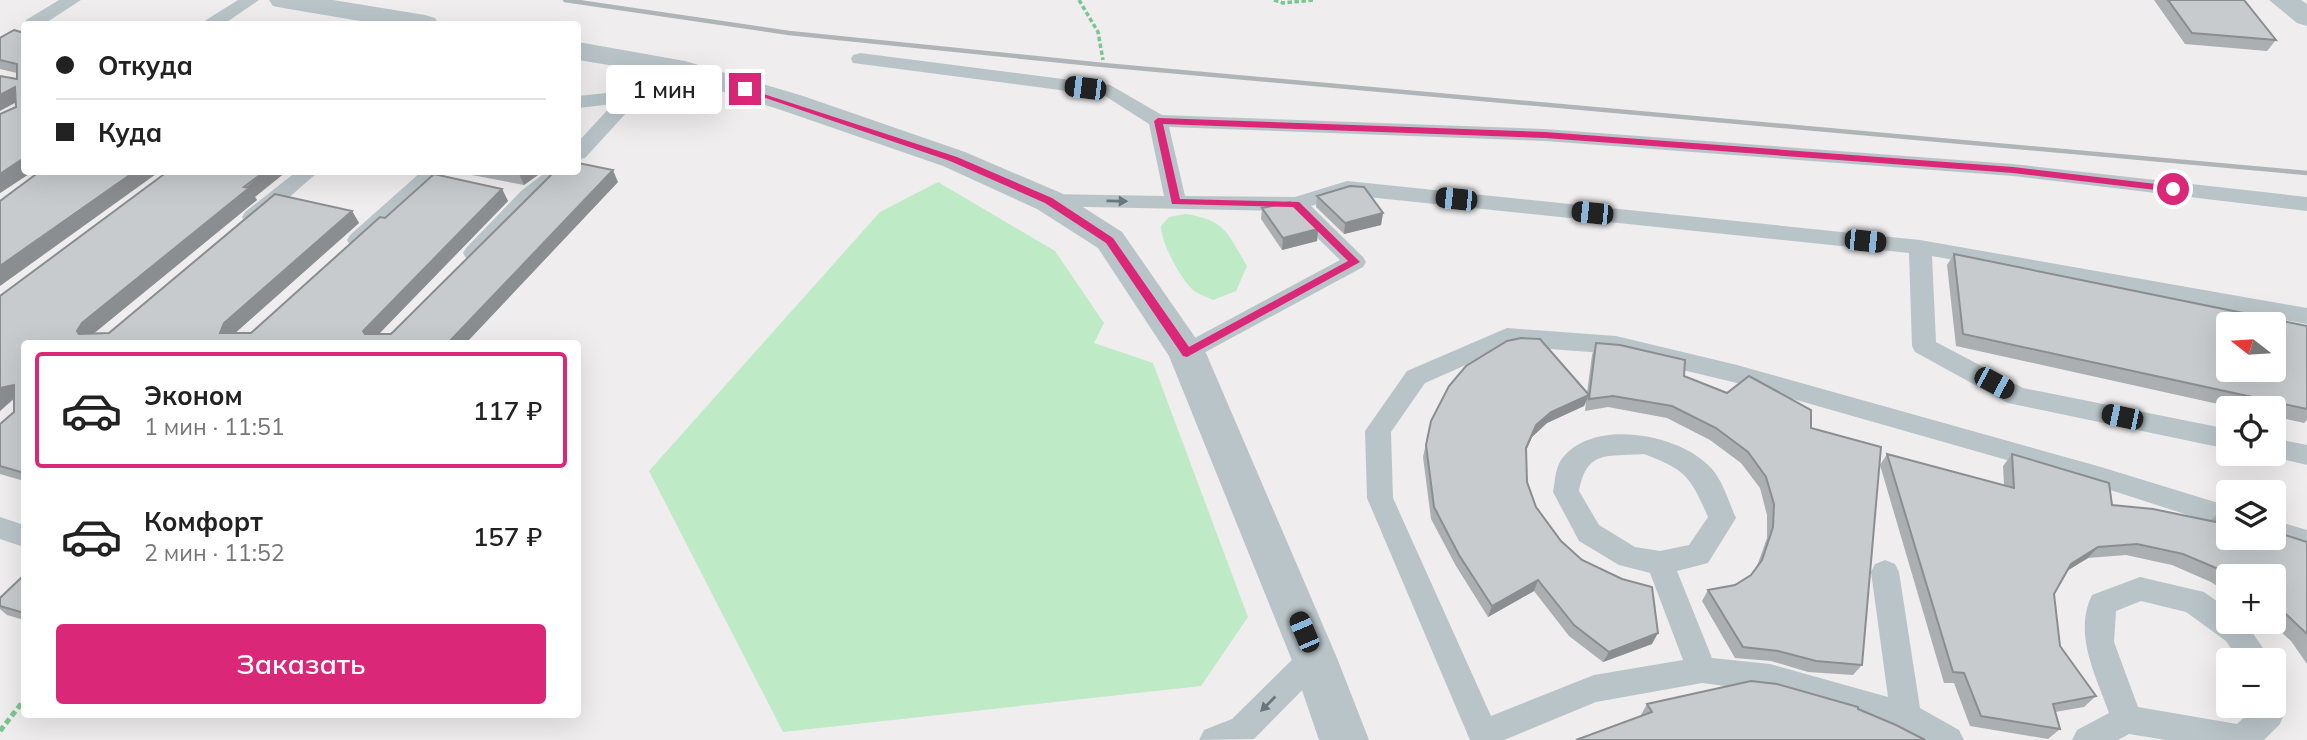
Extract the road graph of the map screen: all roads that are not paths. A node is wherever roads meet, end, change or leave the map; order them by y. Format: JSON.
{"nodes":[{"id":1,"x":72,"y":0,"type":"edge"},
{"id":2,"x":250,"y":0,"type":"edge"},
{"id":3,"x":283,"y":0,"type":"edge"},
{"id":4,"x":2283,"y":0,"type":"edge"},
{"id":5,"x":2307,"y":17,"type":"edge"},
{"id":6,"x":38,"y":21,"type":"edge"},
{"id":7,"x":217,"y":21,"type":"edge"},
{"id":8,"x":407,"y":21,"type":"edge"},
{"id":9,"x":581,"y":52,"type":"edge"},
{"id":10,"x":860,"y":59,"type":"dead end"},
{"id":11,"x":674,"y":68,"type":"junction"},
{"id":12,"x":631,"y":96,"type":"junction"},
{"id":13,"x":581,"y":102,"type":"edge"},
{"id":14,"x":1158,"y":121,"type":"junction"},
{"id":15,"x":581,"y":152,"type":"edge"},
{"id":16,"x":304,"y":175,"type":"edge"},
{"id":17,"x":420,"y":175,"type":"edge"},
{"id":18,"x":431,"y":175,"type":"edge"},
{"id":19,"x":554,"y":175,"type":"edge"},
{"id":20,"x":455,"y":180,"type":"edge"},
{"id":21,"x":505,"y":191,"type":"dead end"},
{"id":22,"x":529,"y":196,"type":"junction"},
{"id":23,"x":1049,"y":201,"type":"junction"},
{"id":24,"x":1175,"y":202,"type":"junction"},
{"id":25,"x":1296,"y":204,"type":"junction"},
{"id":26,"x":2307,"y":204,"type":"edge"},
{"id":27,"x":236,"y":232,"type":"edge"},
{"id":28,"x":1920,"y":247,"type":"junction"},
{"id":29,"x":341,"y":254,"type":"edge"},
{"id":30,"x":462,"y":264,"type":"edge"},
{"id":31,"x":2307,"y":316,"type":"edge"},
{"id":32,"x":1187,"y":353,"type":"junction"},
{"id":33,"x":2216,"y":437,"type":"edge"},
{"id":34,"x":2286,"y":451,"type":"edge"},
{"id":35,"x":2307,"y":455,"type":"edge"},
{"id":36,"x":2216,"y":513,"type":"edge"},
{"id":37,"x":0,"y":528,"type":"edge"},
{"id":38,"x":21,"y":535,"type":"edge"},
{"id":39,"x":2286,"y":535,"type":"edge"},
{"id":40,"x":2307,"y":541,"type":"edge"},
{"id":41,"x":1660,"y":562,"type":"junction"},
{"id":42,"x":1885,"y":572,"type":"dead end"},
{"id":43,"x":2247,"y":648,"type":"edge"},
{"id":44,"x":1314,"y":658,"type":"junction"},
{"id":45,"x":1702,"y":670,"type":"junction"},
{"id":46,"x":1906,"y":716,"type":"junction"},
{"id":47,"x":2265,"y":718,"type":"edge"},
{"id":48,"x":2127,"y":719,"type":"junction"},
{"id":49,"x":1485,"y":737,"type":"edge"},
{"id":50,"x":1215,"y":740,"type":"edge"},
{"id":51,"x":1344,"y":740,"type":"edge"},
{"id":52,"x":1948,"y":740,"type":"edge"},
{"id":53,"x":2088,"y":740,"type":"edge"}],
"edges":[{"from":1,"to":6,"type":"lane"},
{"from":2,"to":7,"type":"lane"},
{"from":3,"to":8,"type":"street"},
{"from":4,"to":5,"type":"street"},
{"from":9,"to":11,"type":"street"},
{"from":10,"to":14,"type":"lane"},
{"from":11,"to":12,"type":"lane"},
{"from":11,"to":23,"type":"street"},
{"from":12,"to":13,"type":"lane"},
{"from":12,"to":15,"type":"lane"},
{"from":14,"to":24,"type":"lane"},
{"from":14,"to":26,"type":"lane"},
{"from":16,"to":27,"type":"lane"},
{"from":17,"to":29,"type":"lane"},
{"from":18,"to":20,"type":"lane"},
{"from":19,"to":22,"type":"lane"},
{"from":21,"to":22,"type":"lane"},
{"from":22,"to":30,"type":"lane"},
{"from":23,"to":24,"type":"lane","one_way":true},
{"from":23,"to":32,"type":"street"},
{"from":24,"to":25,"type":"lane"},
{"from":25,"to":28,"type":"lane"},
{"from":25,"to":32,"type":"lane"},
{"from":28,"to":31,"type":"lane"},
{"from":28,"to":33,"type":"lane"},
{"from":32,"to":44,"type":"street"},
{"from":34,"to":35,"type":"lane"},
{"from":36,"to":49,"type":"lane"},
{"from":37,"to":38,"type":"lane"},
{"from":39,"to":40,"type":"lane"},
{"from":41,"to":41,"type":"lane"},
{"from":41,"to":45,"type":"lane"},
{"from":42,"to":46,"type":"lane"},
{"from":43,"to":48,"type":"lane"},
{"from":44,"to":50,"type":"lane","one_way":true},
{"from":44,"to":51,"type":"street"},
{"from":45,"to":46,"type":"lane"},
{"from":45,"to":49,"type":"lane"},
{"from":46,"to":52,"type":"lane"},
{"from":47,"to":48,"type":"lane"},
{"from":48,"to":53,"type":"lane"}]}
